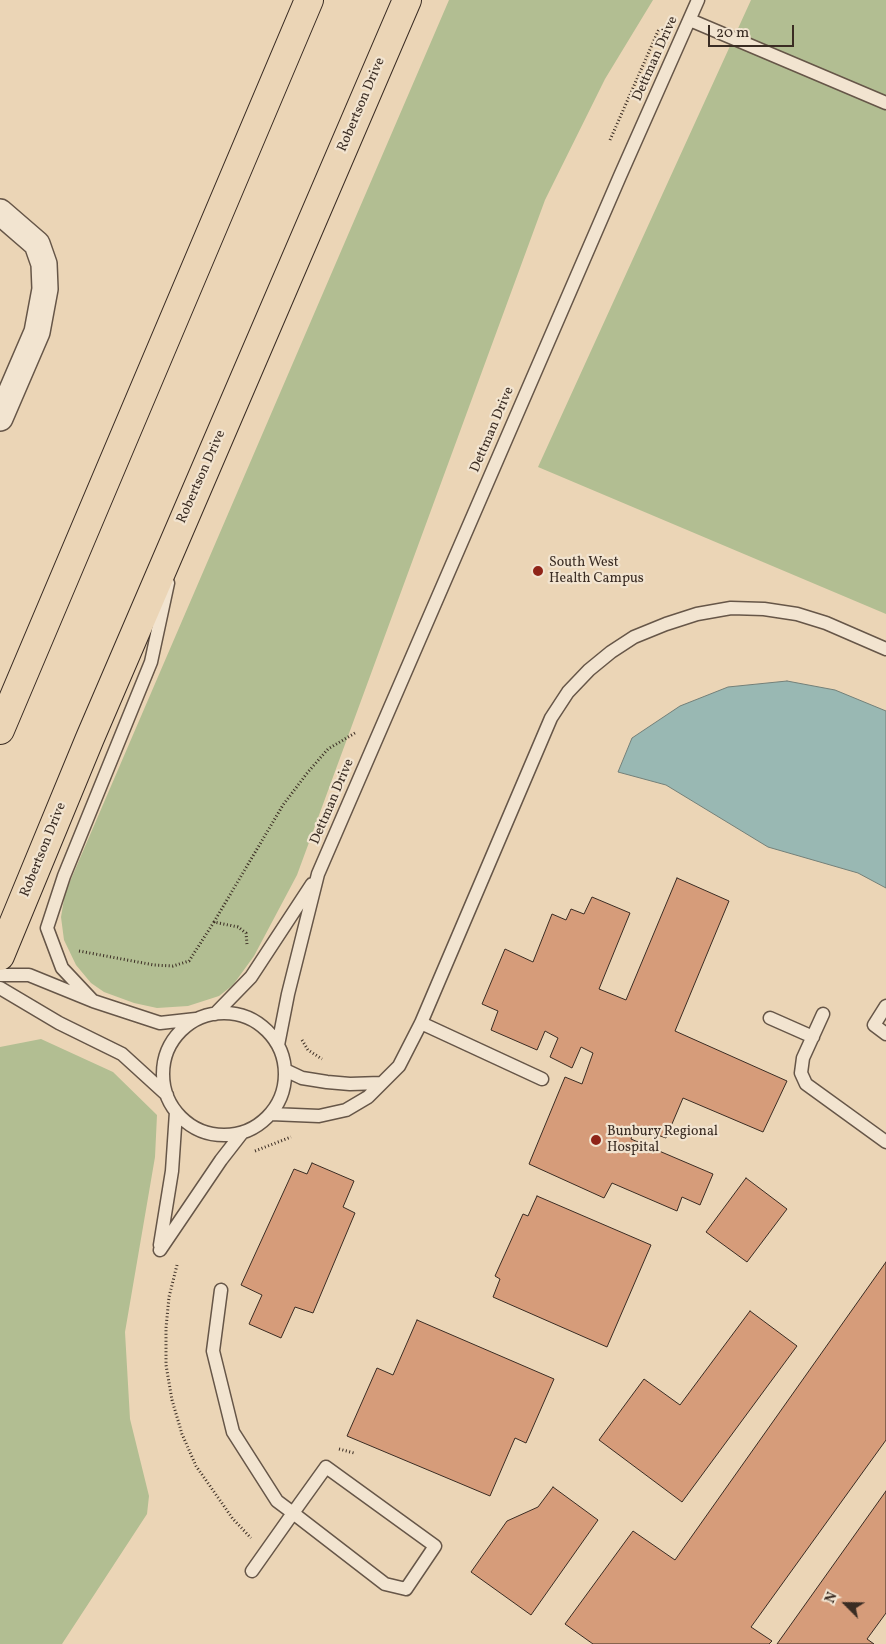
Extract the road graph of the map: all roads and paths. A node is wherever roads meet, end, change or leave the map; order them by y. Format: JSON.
{"nodes":[{"id":1,"x":309,"y":0,"type":"edge"},
{"id":2,"x":407,"y":0,"type":"edge"},
{"id":3,"x":698,"y":0,"type":"edge"},
{"id":4,"x":690,"y":20,"type":"junction"},
{"id":5,"x":661,"y":26,"type":"dead end"},
{"id":6,"x":882,"y":98,"type":"edge"},
{"id":7,"x":606,"y":149,"type":"dead end"},
{"id":8,"x":0,"y":212,"type":"edge"},
{"id":9,"x":0,"y":418,"type":"edge"},
{"id":10,"x":182,"y":522,"type":"junction"},
{"id":11,"x":886,"y":649,"type":"edge"},
{"id":12,"x":0,"y":730,"type":"edge"},
{"id":13,"x":356,"y":732,"type":"dead end"},
{"id":14,"x":318,"y":874,"type":"junction"},
{"id":15,"x":214,"y":922,"type":"junction"},
{"id":16,"x":56,"y":954,"type":"junction"},
{"id":17,"x":0,"y":956,"type":"edge"},
{"id":18,"x":254,"y":972,"type":"junction"},
{"id":19,"x":0,"y":975,"type":"edge"},
{"id":20,"x":0,"y":988,"type":"edge"},
{"id":21,"x":93,"y":1001,"type":"junction"},
{"id":22,"x":286,"y":1004,"type":"junction"},
{"id":23,"x":886,"y":1006,"type":"edge"},
{"id":24,"x":215,"y":1014,"type":"junction"},
{"id":25,"x":823,"y":1014,"type":"dead end"},
{"id":26,"x":201,"y":1018,"type":"junction"},
{"id":27,"x":770,"y":1018,"type":"dead end"},
{"id":28,"x":421,"y":1023,"type":"junction"},
{"id":29,"x":886,"y":1034,"type":"edge"},
{"id":30,"x":813,"y":1036,"type":"junction"},
{"id":31,"x":278,"y":1044,"type":"junction"},
{"id":32,"x":285,"y":1070,"type":"junction"},
{"id":33,"x":542,"y":1079,"type":"dead end"},
{"id":34,"x":322,"y":1081,"type":"junction"},
{"id":35,"x":381,"y":1083,"type":"junction"},
{"id":36,"x":167,"y":1095,"type":"junction"},
{"id":37,"x":176,"y":1112,"type":"junction"},
{"id":38,"x":271,"y":1114,"type":"junction"},
{"id":39,"x":242,"y":1132,"type":"junction"},
{"id":40,"x":886,"y":1142,"type":"edge"},
{"id":41,"x":221,"y":1290,"type":"dead end"},
{"id":42,"x":293,"y":1513,"type":"junction"},
{"id":43,"x":252,"y":1571,"type":"dead end"}],
"edges":[{"from":1,"to":12,"type":"highway"},
{"from":2,"to":10,"type":"highway","name":"Robertson Drive"},
{"from":3,"to":4,"type":"lane","name":"Dettman Drive"},
{"from":4,"to":6,"type":"lane"},
{"from":4,"to":14,"type":"lane","name":"Dettman Drive"},
{"from":5,"to":7,"type":"path"},
{"from":8,"to":9,"type":"street"},
{"from":10,"to":16,"type":"lane"},
{"from":10,"to":17,"type":"highway","name":"Robertson Drive"},
{"from":11,"to":28,"type":"lane"},
{"from":13,"to":15,"type":"path"},
{"from":14,"to":18,"type":"lane","name":"Dettman Drive"},
{"from":14,"to":22,"type":"lane","name":"Dettman Drive"},
{"from":15,"to":16,"type":"path"},
{"from":15,"to":18,"type":"path"},
{"from":16,"to":21,"type":"lane"},
{"from":18,"to":24,"type":"lane","name":"Dettman Drive"},
{"from":19,"to":21,"type":"lane"},
{"from":20,"to":36,"type":"lane"},
{"from":21,"to":26,"type":"lane"},
{"from":22,"to":31,"type":"lane","name":"Dettman Drive"},
{"from":22,"to":34,"type":"path"},
{"from":23,"to":29,"type":"lane"},
{"from":24,"to":26,"type":"lane"},
{"from":24,"to":31,"type":"lane"},
{"from":25,"to":30,"type":"lane"},
{"from":26,"to":36,"type":"lane"},
{"from":27,"to":30,"type":"lane"},
{"from":28,"to":33,"type":"lane"},
{"from":28,"to":35,"type":"lane"},
{"from":30,"to":40,"type":"lane"},
{"from":31,"to":32,"type":"lane"},
{"from":32,"to":34,"type":"lane"},
{"from":32,"to":38,"type":"lane"},
{"from":34,"to":35,"type":"lane"},
{"from":35,"to":38,"type":"lane"},
{"from":36,"to":37,"type":"lane"},
{"from":37,"to":39,"type":"lane"},
{"from":37,"to":39,"type":"lane"},
{"from":38,"to":39,"type":"lane"},
{"from":41,"to":42,"type":"lane"},
{"from":42,"to":42,"type":"lane"},
{"from":42,"to":43,"type":"lane"}]}
